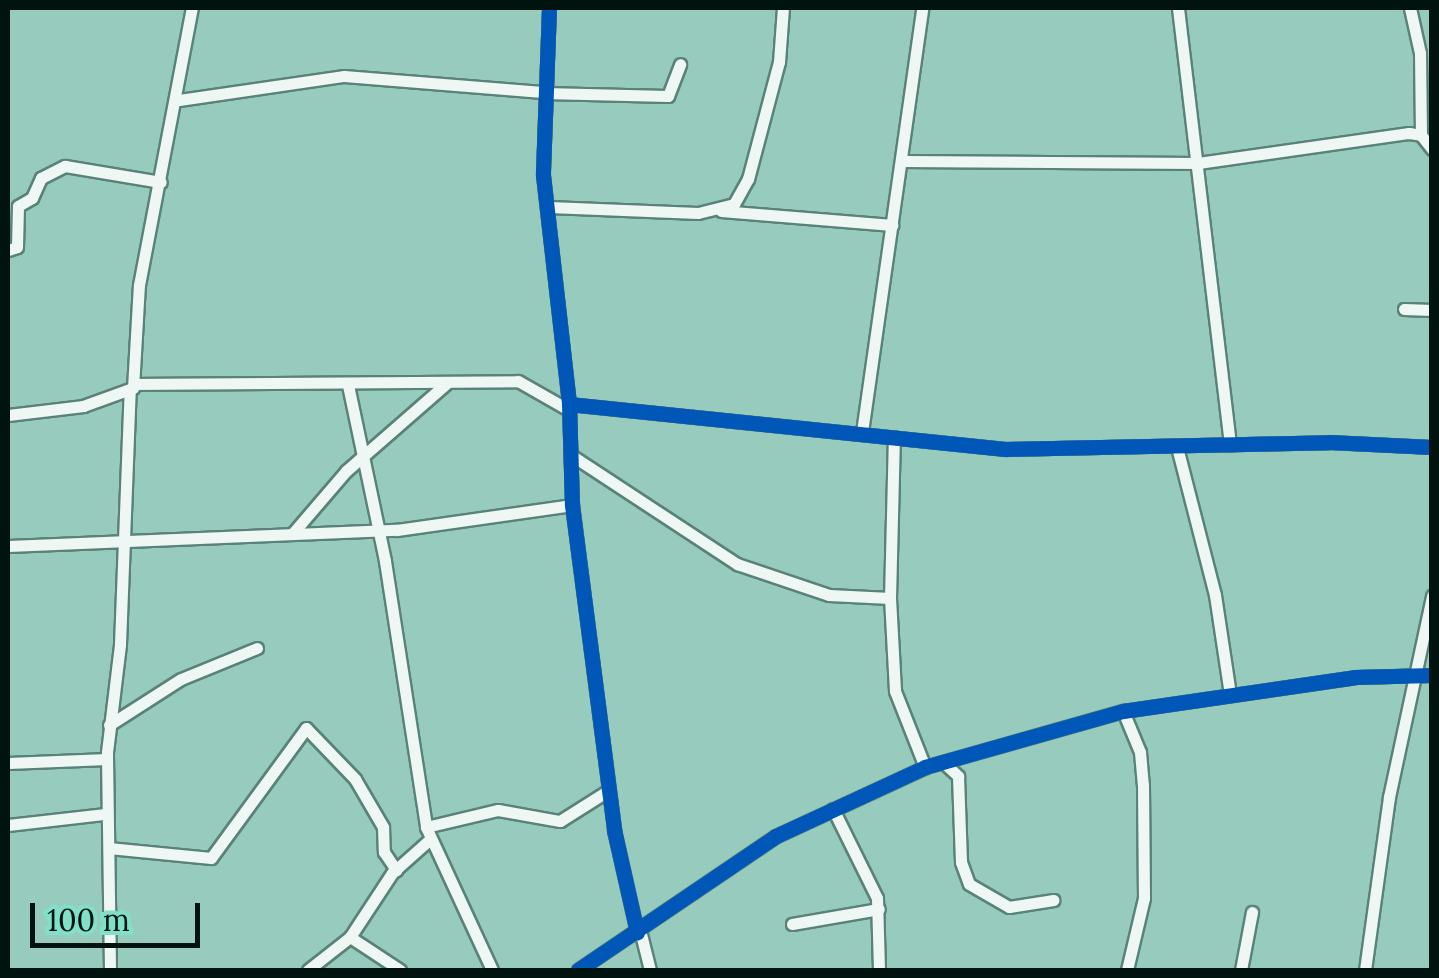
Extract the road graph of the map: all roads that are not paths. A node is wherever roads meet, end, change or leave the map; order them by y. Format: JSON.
{"nodes":[{"id":1,"x":192,"y":8,"type":"edge"},
{"id":2,"x":549,"y":8,"type":"edge"},
{"id":3,"x":783,"y":8,"type":"edge"},
{"id":4,"x":922,"y":8,"type":"edge"},
{"id":5,"x":1178,"y":8,"type":"edge"},
{"id":6,"x":1410,"y":8,"type":"edge"},
{"id":7,"x":680,"y":64,"type":"dead end"},
{"id":8,"x":544,"y":93,"type":"junction"},
{"id":9,"x":179,"y":100,"type":"junction"},
{"id":10,"x":1421,"y":135,"type":"junction"},
{"id":11,"x":1432,"y":149,"type":"edge"},
{"id":12,"x":903,"y":162,"type":"junction"},
{"id":13,"x":1198,"y":163,"type":"junction"},
{"id":14,"x":161,"y":182,"type":"junction"},
{"id":15,"x":549,"y":208,"type":"junction"},
{"id":16,"x":721,"y":211,"type":"junction"},
{"id":17,"x":892,"y":226,"type":"junction"},
{"id":18,"x":8,"y":250,"type":"edge"},
{"id":19,"x":1404,"y":309,"type":"dead end"},
{"id":20,"x":1432,"y":310,"type":"edge"},
{"id":21,"x":448,"y":382,"type":"junction"},
{"id":22,"x":348,"y":385,"type":"junction"},
{"id":23,"x":132,"y":386,"type":"junction"},
{"id":24,"x":569,"y":407,"type":"junction"},
{"id":25,"x":11,"y":411,"type":"edge"},
{"id":26,"x":862,"y":432,"type":"junction"},
{"id":27,"x":894,"y":437,"type":"junction"},
{"id":28,"x":1230,"y":445,"type":"junction"},
{"id":29,"x":1177,"y":447,"type":"junction"},
{"id":30,"x":1432,"y":447,"type":"edge"},
{"id":31,"x":571,"y":455,"type":"junction"},
{"id":32,"x":361,"y":459,"type":"junction"},
{"id":33,"x":572,"y":505,"type":"junction"},
{"id":34,"x":375,"y":530,"type":"junction"},
{"id":35,"x":292,"y":534,"type":"junction"},
{"id":36,"x":124,"y":545,"type":"junction"},
{"id":37,"x":8,"y":546,"type":"edge"},
{"id":38,"x":1432,"y":596,"type":"edge"},
{"id":39,"x":890,"y":598,"type":"junction"},
{"id":40,"x":256,"y":648,"type":"dead end"},
{"id":41,"x":1416,"y":675,"type":"junction"},
{"id":42,"x":1432,"y":675,"type":"edge"},
{"id":43,"x":1230,"y":694,"type":"junction"},
{"id":44,"x":1123,"y":711,"type":"junction"},
{"id":45,"x":109,"y":724,"type":"junction"},
{"id":46,"x":107,"y":759,"type":"junction"},
{"id":47,"x":8,"y":762,"type":"edge"},
{"id":48,"x":942,"y":762,"type":"junction"},
{"id":49,"x":925,"y":768,"type":"junction"},
{"id":50,"x":609,"y":790,"type":"junction"},
{"id":51,"x":833,"y":809,"type":"junction"},
{"id":52,"x":105,"y":814,"type":"junction"},
{"id":53,"x":8,"y":824,"type":"edge"},
{"id":54,"x":427,"y":833,"type":"junction"},
{"id":55,"x":109,"y":848,"type":"junction"},
{"id":56,"x":396,"y":870,"type":"junction"},
{"id":57,"x":1053,"y":900,"type":"dead end"},
{"id":58,"x":880,"y":909,"type":"junction"},
{"id":59,"x":1252,"y":912,"type":"dead end"},
{"id":60,"x":792,"y":924,"type":"dead end"},
{"id":61,"x":638,"y":931,"type":"junction"},
{"id":62,"x":350,"y":937,"type":"junction"},
{"id":63,"x":110,"y":970,"type":"edge"},
{"id":64,"x":308,"y":970,"type":"edge"},
{"id":65,"x":400,"y":970,"type":"edge"},
{"id":66,"x":492,"y":970,"type":"edge"},
{"id":67,"x":578,"y":970,"type":"edge"},
{"id":68,"x":650,"y":970,"type":"edge"},
{"id":69,"x":879,"y":970,"type":"edge"},
{"id":70,"x":1127,"y":970,"type":"edge"},
{"id":71,"x":1241,"y":970,"type":"edge"},
{"id":72,"x":1365,"y":970,"type":"edge"}],
"edges":[{"from":1,"to":9,"type":"street"},
{"from":2,"to":8,"type":"street"},
{"from":3,"to":16,"type":"street"},
{"from":4,"to":12,"type":"street"},
{"from":5,"to":13,"type":"street"},
{"from":6,"to":10,"type":"street"},
{"from":7,"to":8,"type":"street"},
{"from":8,"to":9,"type":"street"},
{"from":8,"to":15,"type":"street"},
{"from":9,"to":14,"type":"street"},
{"from":10,"to":11,"type":"street"},
{"from":10,"to":13,"type":"street"},
{"from":12,"to":13,"type":"street"},
{"from":12,"to":17,"type":"street"},
{"from":13,"to":28,"type":"street"},
{"from":14,"to":18,"type":"street"},
{"from":14,"to":23,"type":"street"},
{"from":15,"to":16,"type":"street"},
{"from":15,"to":24,"type":"street"},
{"from":16,"to":17,"type":"street"},
{"from":17,"to":26,"type":"street"},
{"from":19,"to":20,"type":"street"},
{"from":21,"to":22,"type":"street"},
{"from":21,"to":24,"type":"street"},
{"from":21,"to":32,"type":"street"},
{"from":22,"to":23,"type":"street"},
{"from":22,"to":32,"type":"street"},
{"from":23,"to":25,"type":"street"},
{"from":23,"to":36,"type":"street"},
{"from":24,"to":26,"type":"street"},
{"from":24,"to":31,"type":"street"},
{"from":26,"to":27,"type":"street"},
{"from":27,"to":29,"type":"street"},
{"from":27,"to":39,"type":"street"},
{"from":28,"to":29,"type":"street"},
{"from":28,"to":30,"type":"street"},
{"from":29,"to":43,"type":"street"},
{"from":31,"to":33,"type":"street"},
{"from":31,"to":39,"type":"street"},
{"from":32,"to":34,"type":"street"},
{"from":32,"to":35,"type":"street"},
{"from":33,"to":34,"type":"street"},
{"from":33,"to":50,"type":"street"},
{"from":34,"to":35,"type":"street"},
{"from":34,"to":54,"type":"street"},
{"from":35,"to":36,"type":"street"},
{"from":36,"to":37,"type":"street"},
{"from":36,"to":45,"type":"street"},
{"from":38,"to":41,"type":"street"},
{"from":39,"to":49,"type":"street"},
{"from":40,"to":45,"type":"street"},
{"from":41,"to":42,"type":"street"},
{"from":41,"to":43,"type":"street"},
{"from":41,"to":72,"type":"street"},
{"from":43,"to":44,"type":"street"},
{"from":44,"to":48,"type":"street"},
{"from":44,"to":70,"type":"street"},
{"from":45,"to":46,"type":"street"},
{"from":46,"to":47,"type":"street"},
{"from":46,"to":52,"type":"street"},
{"from":48,"to":49,"type":"street"},
{"from":48,"to":57,"type":"street"},
{"from":49,"to":51,"type":"street"},
{"from":50,"to":54,"type":"street"},
{"from":50,"to":61,"type":"street"},
{"from":51,"to":58,"type":"street"},
{"from":51,"to":61,"type":"street"},
{"from":52,"to":53,"type":"street"},
{"from":52,"to":55,"type":"street"},
{"from":54,"to":56,"type":"street"},
{"from":54,"to":66,"type":"street"},
{"from":55,"to":56,"type":"street"},
{"from":55,"to":63,"type":"street"},
{"from":56,"to":62,"type":"street"},
{"from":58,"to":60,"type":"street"},
{"from":58,"to":69,"type":"street"},
{"from":59,"to":71,"type":"street"},
{"from":61,"to":67,"type":"street"},
{"from":61,"to":68,"type":"street"},
{"from":62,"to":64,"type":"street"},
{"from":62,"to":65,"type":"street"}]}
